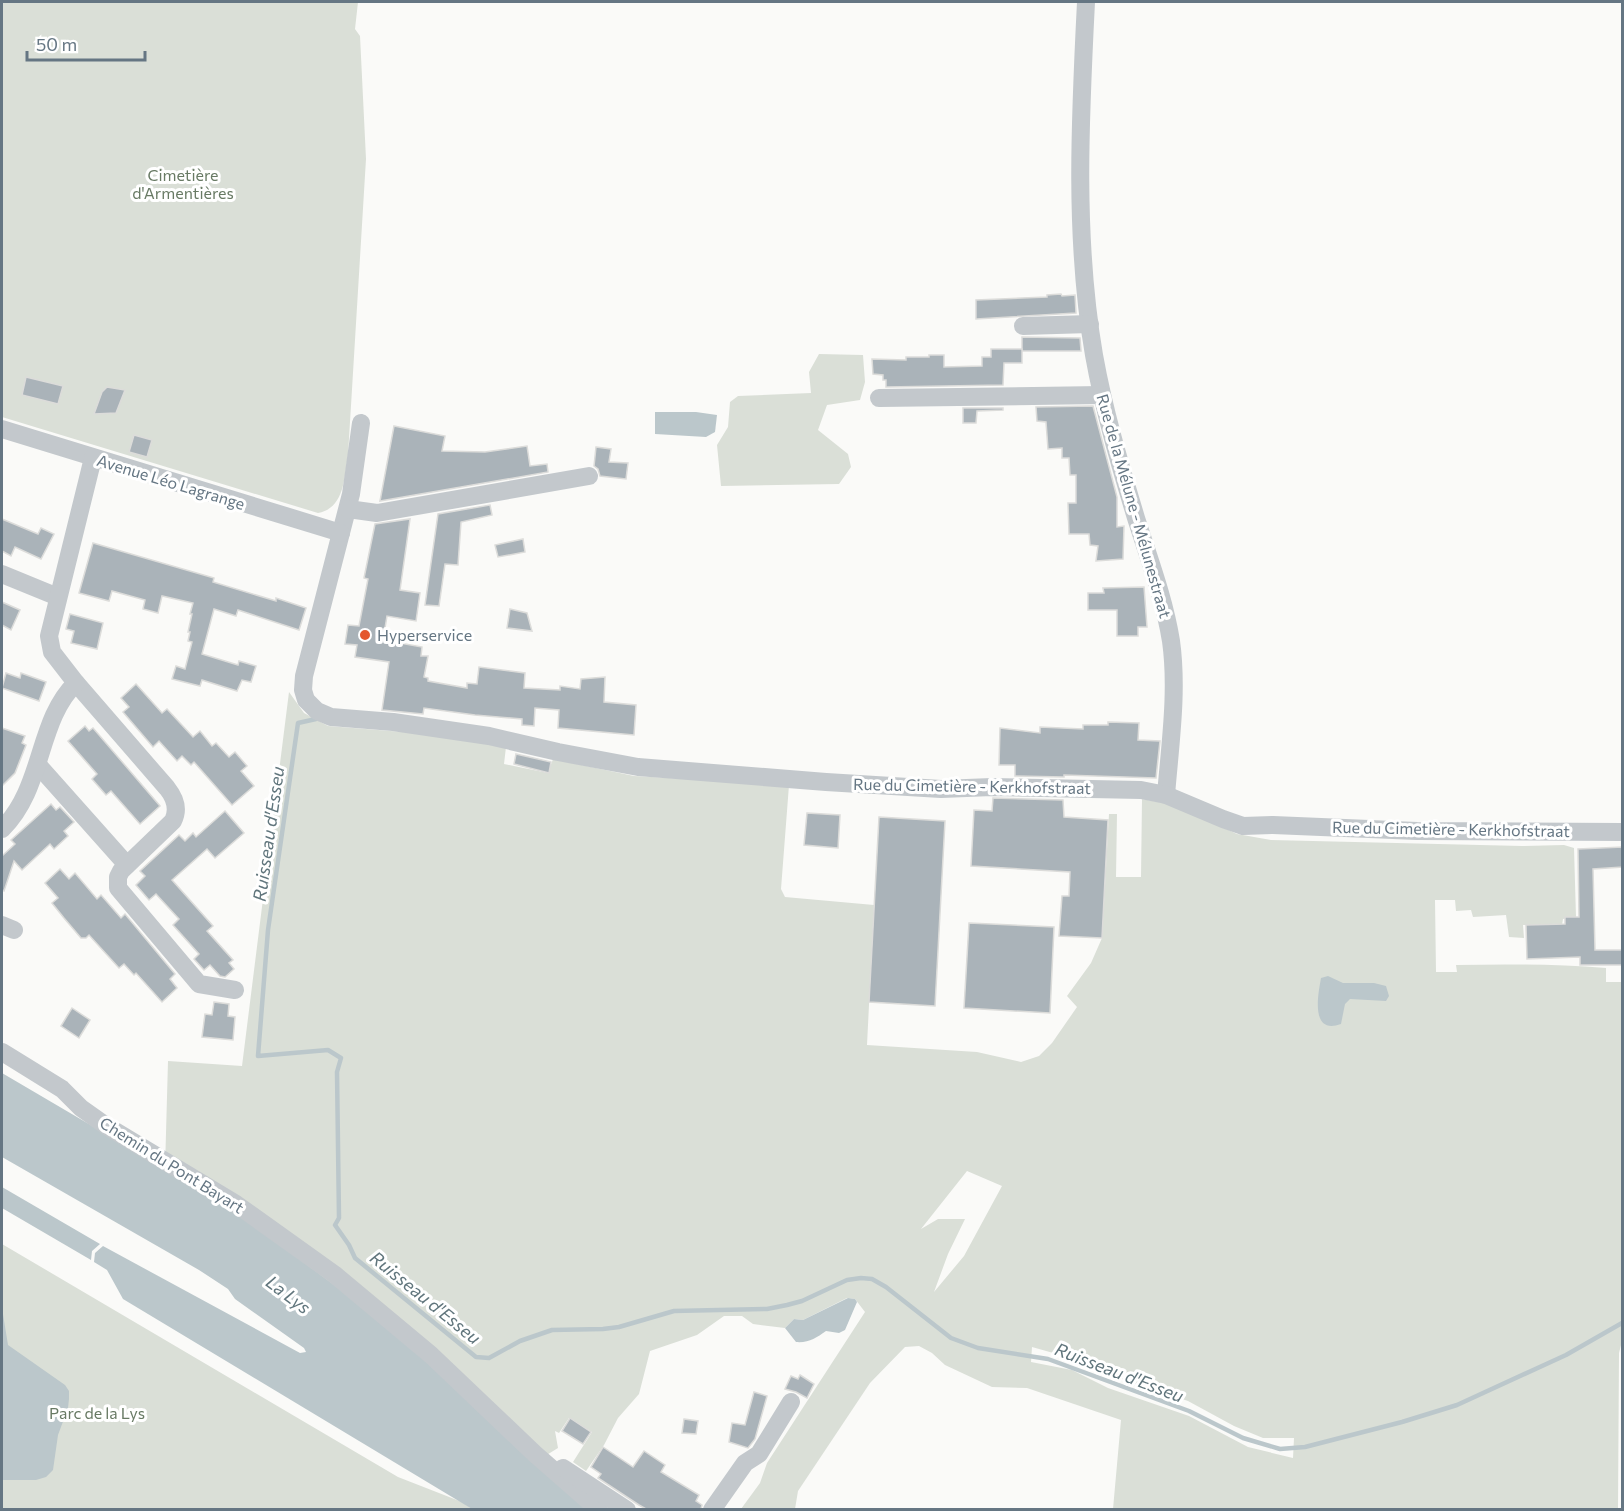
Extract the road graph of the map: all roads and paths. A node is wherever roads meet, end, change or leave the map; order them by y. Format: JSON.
{"nodes":[{"id":1,"x":1086,"y":2,"type":"edge"},
{"id":2,"x":1090,"y":324,"type":"junction"},
{"id":3,"x":1023,"y":326,"type":"dead end"},
{"id":4,"x":1102,"y":395,"type":"junction"},
{"id":5,"x":879,"y":398,"type":"dead end"},
{"id":6,"x":361,"y":423,"type":"dead end"},
{"id":7,"x":2,"y":429,"type":"edge"},
{"id":8,"x":93,"y":458,"type":"junction"},
{"id":9,"x":589,"y":476,"type":"dead end"},
{"id":10,"x":348,"y":509,"type":"junction"},
{"id":11,"x":341,"y":533,"type":"junction"},
{"id":12,"x":2,"y":574,"type":"edge"},
{"id":13,"x":58,"y":597,"type":"junction"},
{"id":14,"x":76,"y":683,"type":"junction"},
{"id":15,"x":38,"y":765,"type":"junction"},
{"id":16,"x":1166,"y":795,"type":"junction"},
{"id":17,"x":2,"y":830,"type":"edge"},
{"id":18,"x":1623,"y":832,"type":"edge"},
{"id":19,"x":127,"y":865,"type":"junction"},
{"id":20,"x":235,"y":990,"type":"dead end"},
{"id":21,"x":2,"y":1052,"type":"edge"},
{"id":22,"x":791,"y":1402,"type":"dead end"},
{"id":23,"x":543,"y":1461,"type":"junction"},
{"id":24,"x":599,"y":1509,"type":"edge"},
{"id":25,"x":627,"y":1509,"type":"edge"},
{"id":26,"x":712,"y":1509,"type":"edge"}],
"edges":[{"from":1,"to":2,"type":"street","name":"Rue de la Mélune - Mélunestraat"},
{"from":2,"to":3,"type":"street"},
{"from":2,"to":4,"type":"street","name":"Rue de la Mélune - Mélunestraat"},
{"from":4,"to":5,"type":"street"},
{"from":4,"to":16,"type":"street","name":"Rue de la Mélune - Mélunestraat"},
{"from":6,"to":10,"type":"street"},
{"from":7,"to":8,"type":"street","name":"Avenue Léo Lagrange"},
{"from":8,"to":11,"type":"street","name":"Avenue Léo Lagrange"},
{"from":8,"to":13,"type":"street"},
{"from":9,"to":10,"type":"street"},
{"from":10,"to":11,"type":"street"},
{"from":11,"to":16,"type":"street","name":"Rue du Cimetière - Kerkhofstraat"},
{"from":12,"to":13,"type":"street"},
{"from":13,"to":14,"type":"street"},
{"from":14,"to":15,"type":"street"},
{"from":14,"to":19,"type":"street"},
{"from":15,"to":17,"type":"street"},
{"from":15,"to":19,"type":"street"},
{"from":16,"to":18,"type":"street","name":"Rue du Cimetière - Kerkhofstraat"},
{"from":19,"to":20,"type":"street"},
{"from":21,"to":23,"type":"street","name":"Chemin du Pont Bayart"},
{"from":22,"to":26,"type":"street"},
{"from":23,"to":24,"type":"street","name":"Chemin du Pont Bayart"},
{"from":23,"to":25,"type":"street"}]}
